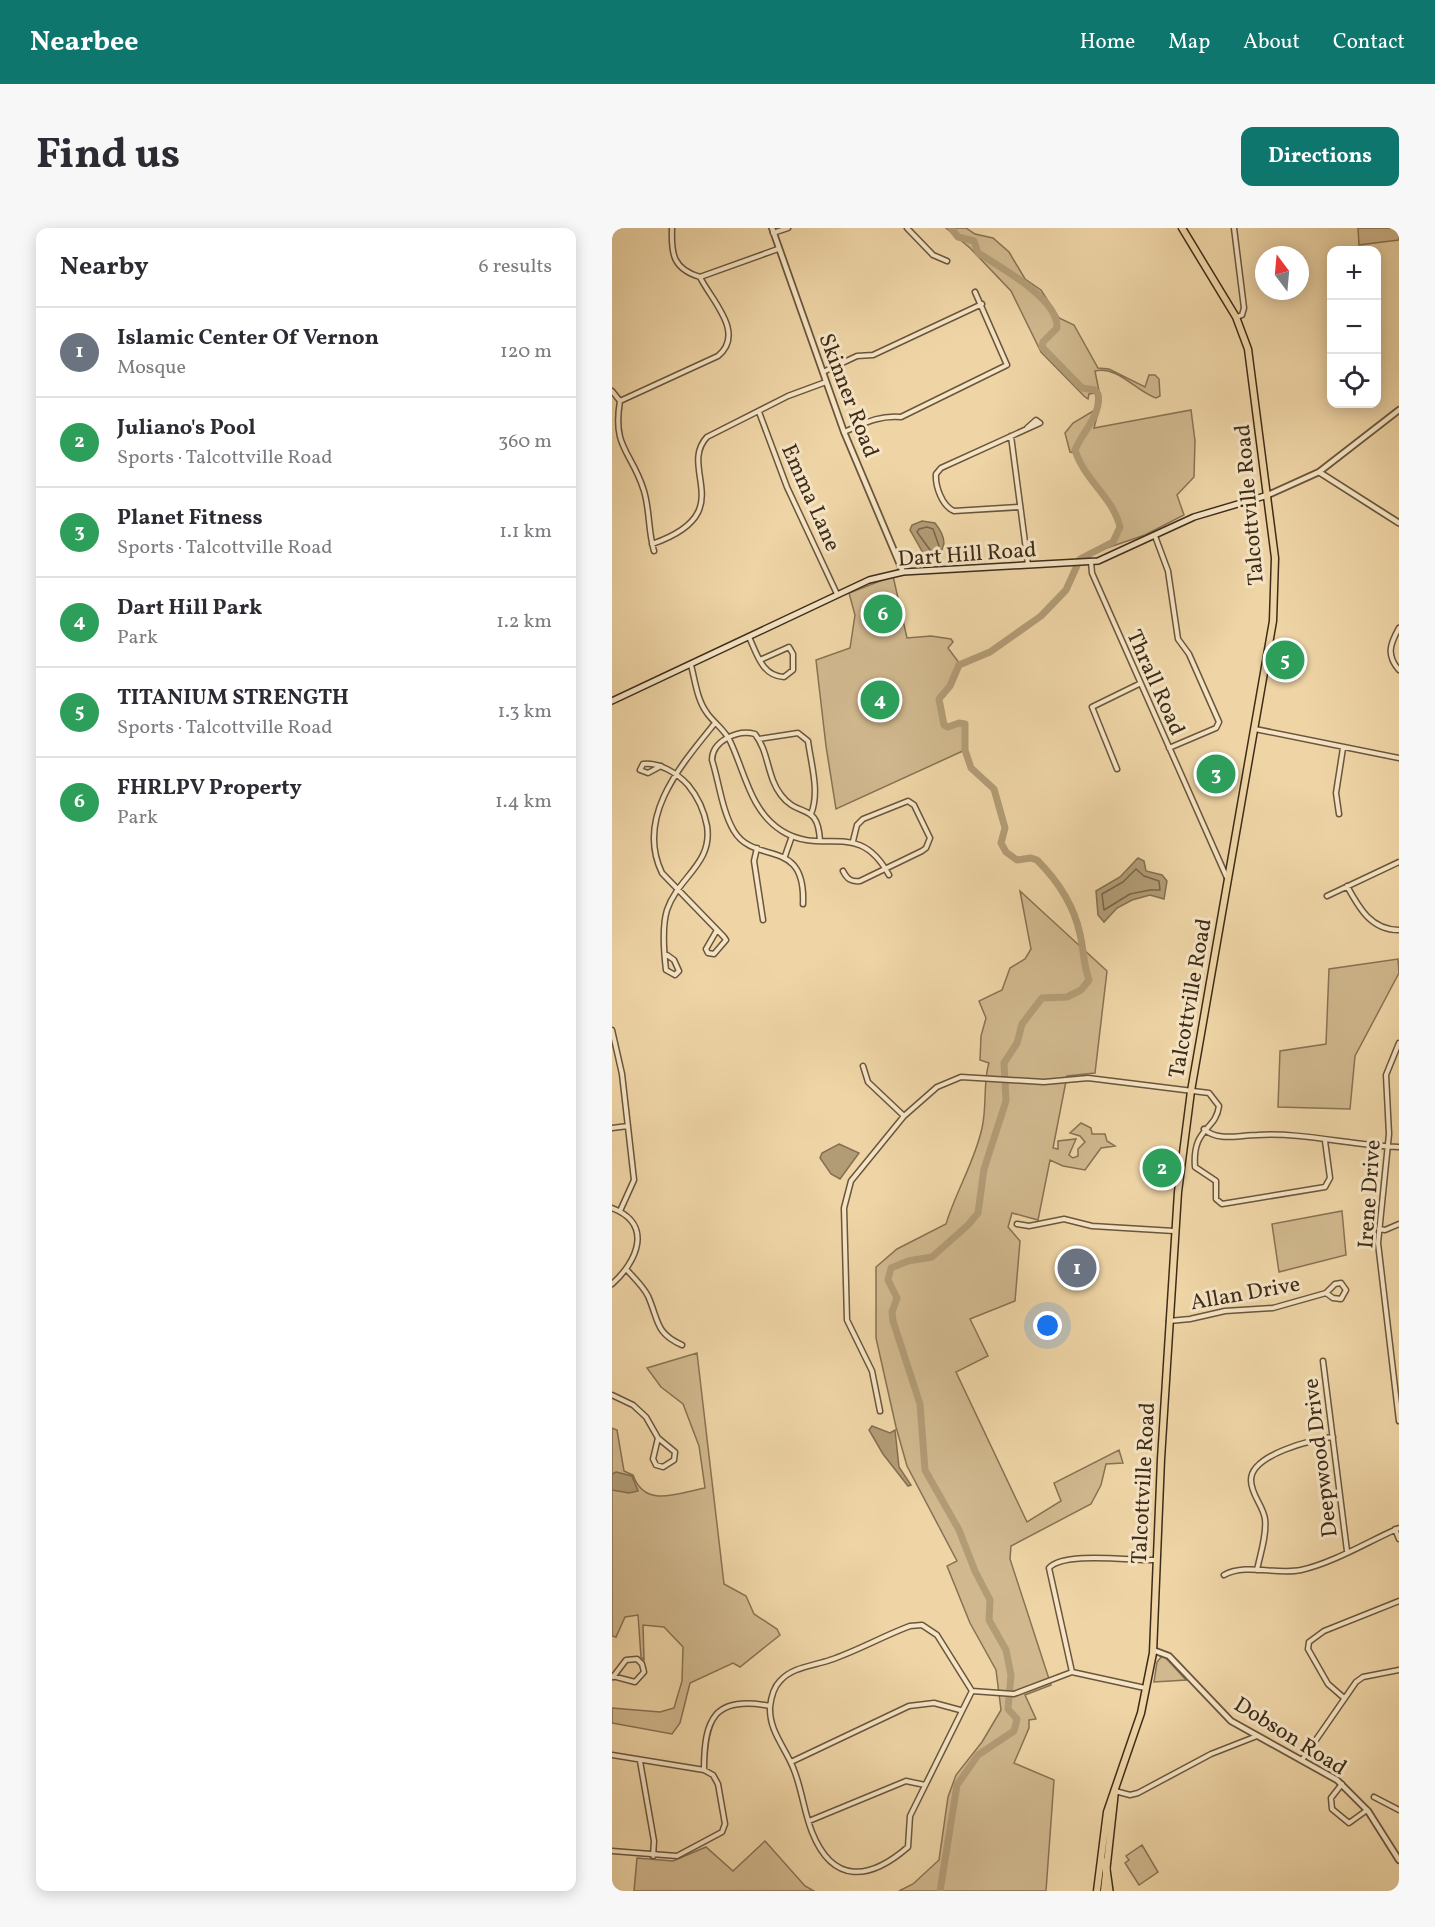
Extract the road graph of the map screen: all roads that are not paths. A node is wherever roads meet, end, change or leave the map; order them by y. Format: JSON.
{"nodes":[{"id":1,"x":672,"y":228,"type":"edge"},
{"id":2,"x":788,"y":228,"type":"edge"},
{"id":3,"x":907,"y":228,"type":"edge"},
{"id":4,"x":1182,"y":228,"type":"edge"},
{"id":5,"x":1234,"y":228,"type":"edge"},
{"id":6,"x":772,"y":231,"type":"edge"},
{"id":7,"x":778,"y":249,"type":"junction"},
{"id":8,"x":947,"y":261,"type":"dead end"},
{"id":9,"x":700,"y":277,"type":"junction"},
{"id":10,"x":975,"y":291,"type":"dead end"},
{"id":11,"x":982,"y":304,"type":"junction"},
{"id":12,"x":1236,"y":317,"type":"junction"},
{"id":13,"x":823,"y":372,"type":"junction"},
{"id":14,"x":826,"y":382,"type":"junction"},
{"id":15,"x":612,"y":391,"type":"edge"},
{"id":16,"x":620,"y":401,"type":"junction"},
{"id":17,"x":1399,"y":410,"type":"edge"},
{"id":18,"x":759,"y":412,"type":"junction"},
{"id":19,"x":1028,"y":428,"type":"dead end"},
{"id":20,"x":844,"y":432,"type":"junction"},
{"id":21,"x":1011,"y":435,"type":"junction"},
{"id":22,"x":1319,"y":472,"type":"junction"},
{"id":23,"x":1268,"y":495,"type":"junction"},
{"id":24,"x":1020,"y":507,"type":"junction"},
{"id":25,"x":1399,"y":523,"type":"edge"},
{"id":26,"x":1155,"y":536,"type":"junction"},
{"id":27,"x":652,"y":544,"type":"junction"},
{"id":28,"x":654,"y":551,"type":"dead end"},
{"id":29,"x":1091,"y":562,"type":"junction"},
{"id":30,"x":1028,"y":566,"type":"junction"},
{"id":31,"x":903,"y":572,"type":"junction"},
{"id":32,"x":837,"y":594,"type":"junction"},
{"id":33,"x":1399,"y":628,"type":"edge"},
{"id":34,"x":749,"y":636,"type":"junction"},
{"id":35,"x":760,"y":660,"type":"junction"},
{"id":36,"x":691,"y":665,"type":"junction"},
{"id":37,"x":1399,"y":670,"type":"edge"},
{"id":38,"x":1139,"y":684,"type":"junction"},
{"id":39,"x":612,"y":701,"type":"edge"},
{"id":40,"x":715,"y":723,"type":"junction"},
{"id":41,"x":1255,"y":729,"type":"junction"},
{"id":42,"x":729,"y":738,"type":"junction"},
{"id":43,"x":759,"y":739,"type":"junction"},
{"id":44,"x":1343,"y":747,"type":"junction"},
{"id":45,"x":1169,"y":748,"type":"junction"},
{"id":46,"x":1399,"y":758,"type":"edge"},
{"id":47,"x":661,"y":766,"type":"junction"},
{"id":48,"x":1117,"y":769,"type":"dead end"},
{"id":49,"x":675,"y":776,"type":"junction"},
{"id":50,"x":811,"y":814,"type":"junction"},
{"id":51,"x":1339,"y":814,"type":"dead end"},
{"id":52,"x":792,"y":836,"type":"junction"},
{"id":53,"x":820,"y":841,"type":"junction"},
{"id":54,"x":853,"y":841,"type":"junction"},
{"id":55,"x":756,"y":848,"type":"junction"},
{"id":56,"x":785,"y":856,"type":"junction"},
{"id":57,"x":1399,"y":862,"type":"edge"},
{"id":58,"x":886,"y":869,"type":"junction"},
{"id":59,"x":843,"y":871,"type":"dead end"},
{"id":60,"x":889,"y":875,"type":"dead end"},
{"id":61,"x":1227,"y":879,"type":"junction"},
{"id":62,"x":1347,"y":886,"type":"junction"},
{"id":63,"x":677,"y":889,"type":"junction"},
{"id":64,"x":1327,"y":896,"type":"dead end"},
{"id":65,"x":803,"y":904,"type":"dead end"},
{"id":66,"x":763,"y":920,"type":"dead end"},
{"id":67,"x":717,"y":930,"type":"junction"},
{"id":68,"x":1399,"y":930,"type":"edge"},
{"id":69,"x":667,"y":955,"type":"junction"},
{"id":70,"x":612,"y":1030,"type":"edge"},
{"id":71,"x":1399,"y":1043,"type":"edge"},
{"id":72,"x":863,"y":1066,"type":"dead end"},
{"id":73,"x":1191,"y":1091,"type":"junction"},
{"id":74,"x":904,"y":1116,"type":"junction"},
{"id":75,"x":628,"y":1126,"type":"junction"},
{"id":76,"x":612,"y":1128,"type":"edge"},
{"id":77,"x":1204,"y":1129,"type":"junction"},
{"id":78,"x":1325,"y":1141,"type":"junction"},
{"id":79,"x":1387,"y":1147,"type":"junction"},
{"id":80,"x":1399,"y":1147,"type":"edge"},
{"id":81,"x":612,"y":1208,"type":"edge"},
{"id":82,"x":620,"y":1211,"type":"junction"},
{"id":83,"x":1017,"y":1224,"type":"dead end"},
{"id":84,"x":1399,"y":1224,"type":"edge"},
{"id":85,"x":1379,"y":1229,"type":"junction"},
{"id":86,"x":1174,"y":1231,"type":"junction"},
{"id":87,"x":627,"y":1270,"type":"junction"},
{"id":88,"x":612,"y":1284,"type":"edge"},
{"id":89,"x":1326,"y":1293,"type":"junction"},
{"id":90,"x":1169,"y":1321,"type":"junction"},
{"id":91,"x":682,"y":1345,"type":"dead end"},
{"id":92,"x":1323,"y":1361,"type":"dead end"},
{"id":93,"x":1397,"y":1384,"type":"edge"},
{"id":94,"x":612,"y":1395,"type":"edge"},
{"id":95,"x":880,"y":1411,"type":"dead end"},
{"id":96,"x":1399,"y":1421,"type":"edge"},
{"id":97,"x":1333,"y":1437,"type":"junction"},
{"id":98,"x":658,"y":1438,"type":"junction"},
{"id":99,"x":1397,"y":1529,"type":"edge"},
{"id":100,"x":1399,"y":1539,"type":"edge"},
{"id":101,"x":1347,"y":1551,"type":"junction"},
{"id":102,"x":1156,"y":1560,"type":"junction"},
{"id":103,"x":1257,"y":1570,"type":"junction"},
{"id":104,"x":1224,"y":1575,"type":"dead end"},
{"id":105,"x":1399,"y":1601,"type":"edge"},
{"id":106,"x":1153,"y":1650,"type":"junction"},
{"id":107,"x":1399,"y":1670,"type":"edge"},
{"id":108,"x":1072,"y":1672,"type":"junction"},
{"id":109,"x":612,"y":1677,"type":"edge"},
{"id":110,"x":1147,"y":1688,"type":"junction"},
{"id":111,"x":972,"y":1690,"type":"junction"},
{"id":112,"x":1344,"y":1698,"type":"junction"},
{"id":113,"x":770,"y":1706,"type":"junction"},
{"id":114,"x":960,"y":1710,"type":"junction"},
{"id":115,"x":1257,"y":1736,"type":"junction"},
{"id":116,"x":612,"y":1755,"type":"edge"},
{"id":117,"x":1302,"y":1760,"type":"junction"},
{"id":118,"x":640,"y":1761,"type":"junction"},
{"id":119,"x":791,"y":1762,"type":"junction"},
{"id":120,"x":704,"y":1770,"type":"junction"},
{"id":121,"x":1342,"y":1784,"type":"junction"},
{"id":122,"x":925,"y":1785,"type":"junction"},
{"id":123,"x":1115,"y":1791,"type":"junction"},
{"id":124,"x":1374,"y":1797,"type":"dead end"},
{"id":125,"x":1367,"y":1810,"type":"junction"},
{"id":126,"x":1399,"y":1810,"type":"edge"},
{"id":127,"x":809,"y":1821,"type":"junction"},
{"id":128,"x":612,"y":1851,"type":"edge"},
{"id":129,"x":653,"y":1856,"type":"junction"},
{"id":130,"x":1399,"y":1860,"type":"edge"},
{"id":131,"x":1105,"y":1862,"type":"junction"},
{"id":132,"x":1100,"y":1890,"type":"edge"},
{"id":133,"x":1109,"y":1891,"type":"edge"}],
"edges":[{"from":1,"to":9,"type":"street"},
{"from":2,"to":6,"type":"street"},
{"from":3,"to":8,"type":"street"},
{"from":4,"to":12,"type":"main road","name":"Talcottville Road"},
{"from":5,"to":12,"type":"street"},
{"from":6,"to":7,"type":"street","name":"Skinner Road"},
{"from":7,"to":9,"type":"street"},
{"from":7,"to":13,"type":"street","name":"Skinner Road"},
{"from":9,"to":16,"type":"street"},
{"from":10,"to":11,"type":"street"},
{"from":11,"to":13,"type":"street"},
{"from":11,"to":20,"type":"street"},
{"from":12,"to":23,"type":"main road","name":"Talcottville Road"},
{"from":13,"to":14,"type":"street","name":"Skinner Road"},
{"from":14,"to":18,"type":"street"},
{"from":14,"to":20,"type":"street","name":"Skinner Road"},
{"from":15,"to":16,"type":"street"},
{"from":16,"to":27,"type":"street"},
{"from":17,"to":22,"type":"street"},
{"from":18,"to":27,"type":"street"},
{"from":18,"to":32,"type":"street","name":"Emma Lane"},
{"from":19,"to":21,"type":"street"},
{"from":20,"to":31,"type":"street","name":"Skinner Road"},
{"from":21,"to":24,"type":"street"},
{"from":21,"to":24,"type":"street"},
{"from":22,"to":23,"type":"street"},
{"from":22,"to":25,"type":"street"},
{"from":23,"to":26,"type":"main road","name":"Dart Hill Road"},
{"from":23,"to":41,"type":"main road","name":"Talcottville Road"},
{"from":24,"to":30,"type":"street"},
{"from":26,"to":29,"type":"main road","name":"Dart Hill Road"},
{"from":26,"to":45,"type":"street"},
{"from":27,"to":28,"type":"street"},
{"from":29,"to":30,"type":"main road","name":"Dart Hill Road"},
{"from":29,"to":38,"type":"street","name":"Thrall Road"},
{"from":30,"to":31,"type":"main road","name":"Dart Hill Road"},
{"from":31,"to":32,"type":"main road","name":"Dart Hill Road"},
{"from":32,"to":34,"type":"main road","name":"Dart Hill Road"},
{"from":33,"to":37,"type":"street"},
{"from":34,"to":35,"type":"street"},
{"from":34,"to":36,"type":"main road","name":"Dart Hill Road"},
{"from":35,"to":35,"type":"street"},
{"from":36,"to":39,"type":"main road","name":"Dart Hill Road"},
{"from":36,"to":40,"type":"street"},
{"from":38,"to":45,"type":"street","name":"Thrall Road"},
{"from":38,"to":48,"type":"street"},
{"from":40,"to":42,"type":"street"},
{"from":40,"to":49,"type":"street"},
{"from":41,"to":44,"type":"street"},
{"from":41,"to":61,"type":"main road","name":"Talcottville Road"},
{"from":42,"to":43,"type":"street"},
{"from":42,"to":52,"type":"street"},
{"from":42,"to":55,"type":"street"},
{"from":43,"to":50,"type":"street"},
{"from":43,"to":50,"type":"street"},
{"from":44,"to":46,"type":"street"},
{"from":44,"to":51,"type":"street"},
{"from":45,"to":61,"type":"street","name":"Thrall Road"},
{"from":47,"to":47,"type":"street"},
{"from":47,"to":49,"type":"street"},
{"from":49,"to":63,"type":"street"},
{"from":49,"to":63,"type":"street"},
{"from":50,"to":53,"type":"street"},
{"from":52,"to":53,"type":"street"},
{"from":52,"to":56,"type":"street"},
{"from":53,"to":54,"type":"street"},
{"from":54,"to":58,"type":"street"},
{"from":54,"to":58,"type":"street"},
{"from":55,"to":56,"type":"street"},
{"from":55,"to":66,"type":"street"},
{"from":56,"to":65,"type":"street"},
{"from":57,"to":62,"type":"street"},
{"from":58,"to":59,"type":"street"},
{"from":58,"to":60,"type":"street"},
{"from":61,"to":73,"type":"main road","name":"Talcottville Road"},
{"from":62,"to":64,"type":"street"},
{"from":62,"to":68,"type":"street"},
{"from":63,"to":67,"type":"street"},
{"from":63,"to":69,"type":"street"},
{"from":67,"to":67,"type":"street"},
{"from":69,"to":69,"type":"street"},
{"from":70,"to":75,"type":"street"},
{"from":71,"to":79,"type":"street","name":"Irene Drive"},
{"from":72,"to":74,"type":"street"},
{"from":73,"to":74,"type":"street"},
{"from":73,"to":77,"type":"street"},
{"from":73,"to":86,"type":"main road","name":"Talcottville Road"},
{"from":74,"to":95,"type":"street"},
{"from":75,"to":76,"type":"street"},
{"from":75,"to":82,"type":"street"},
{"from":77,"to":78,"type":"street"},
{"from":77,"to":78,"type":"street"},
{"from":78,"to":79,"type":"street"},
{"from":79,"to":80,"type":"street"},
{"from":79,"to":85,"type":"street","name":"Irene Drive"},
{"from":81,"to":82,"type":"street"},
{"from":82,"to":87,"type":"street"},
{"from":83,"to":86,"type":"street"},
{"from":84,"to":85,"type":"street"},
{"from":85,"to":93,"type":"street","name":"Irene Drive"},
{"from":86,"to":90,"type":"main road","name":"Talcottville Road"},
{"from":87,"to":88,"type":"street"},
{"from":87,"to":91,"type":"street"},
{"from":89,"to":89,"type":"street","name":"Allan Drive"},
{"from":89,"to":90,"type":"street","name":"Allan Drive"},
{"from":90,"to":102,"type":"main road","name":"Talcottville Road"},
{"from":92,"to":97,"type":"street","name":"Deepwood Drive"},
{"from":93,"to":96,"type":"street","name":"Irene Drive"},
{"from":94,"to":98,"type":"street"},
{"from":97,"to":101,"type":"street","name":"Deepwood Drive"},
{"from":97,"to":103,"type":"street"},
{"from":98,"to":98,"type":"street"},
{"from":99,"to":100,"type":"street"},
{"from":99,"to":101,"type":"street"},
{"from":101,"to":103,"type":"street"},
{"from":102,"to":106,"type":"main road","name":"Talcottville Road"},
{"from":102,"to":108,"type":"street"},
{"from":103,"to":104,"type":"street"},
{"from":105,"to":112,"type":"street"},
{"from":106,"to":110,"type":"main road","name":"Talcottville Road"},
{"from":106,"to":115,"type":"street","name":"Dobson Road"},
{"from":107,"to":112,"type":"street"},
{"from":108,"to":110,"type":"street"},
{"from":108,"to":111,"type":"street"},
{"from":109,"to":109,"type":"street"},
{"from":110,"to":123,"type":"main road","name":"Talcottville Road"},
{"from":111,"to":113,"type":"street"},
{"from":111,"to":114,"type":"street"},
{"from":112,"to":117,"type":"street"},
{"from":113,"to":119,"type":"street"},
{"from":113,"to":120,"type":"street"},
{"from":114,"to":119,"type":"street"},
{"from":114,"to":122,"type":"street"},
{"from":115,"to":117,"type":"street","name":"Dobson Road"},
{"from":115,"to":123,"type":"street"},
{"from":116,"to":118,"type":"street"},
{"from":117,"to":121,"type":"street","name":"Dobson Road"},
{"from":118,"to":120,"type":"street"},
{"from":118,"to":129,"type":"street"},
{"from":119,"to":127,"type":"street"},
{"from":120,"to":129,"type":"street"},
{"from":121,"to":125,"type":"street","name":"Dobson Road"},
{"from":121,"to":125,"type":"street"},
{"from":122,"to":127,"type":"street"},
{"from":122,"to":127,"type":"street"},
{"from":123,"to":131,"type":"main road","name":"Talcottville Road"},
{"from":123,"to":132,"type":"main road","name":"Talcottville Road"},
{"from":124,"to":126,"type":"street"},
{"from":125,"to":130,"type":"street","name":"Dobson Road"},
{"from":128,"to":129,"type":"street"},
{"from":131,"to":132,"type":"main road","name":"Talcottville Road"},
{"from":131,"to":133,"type":"highway"}]}
